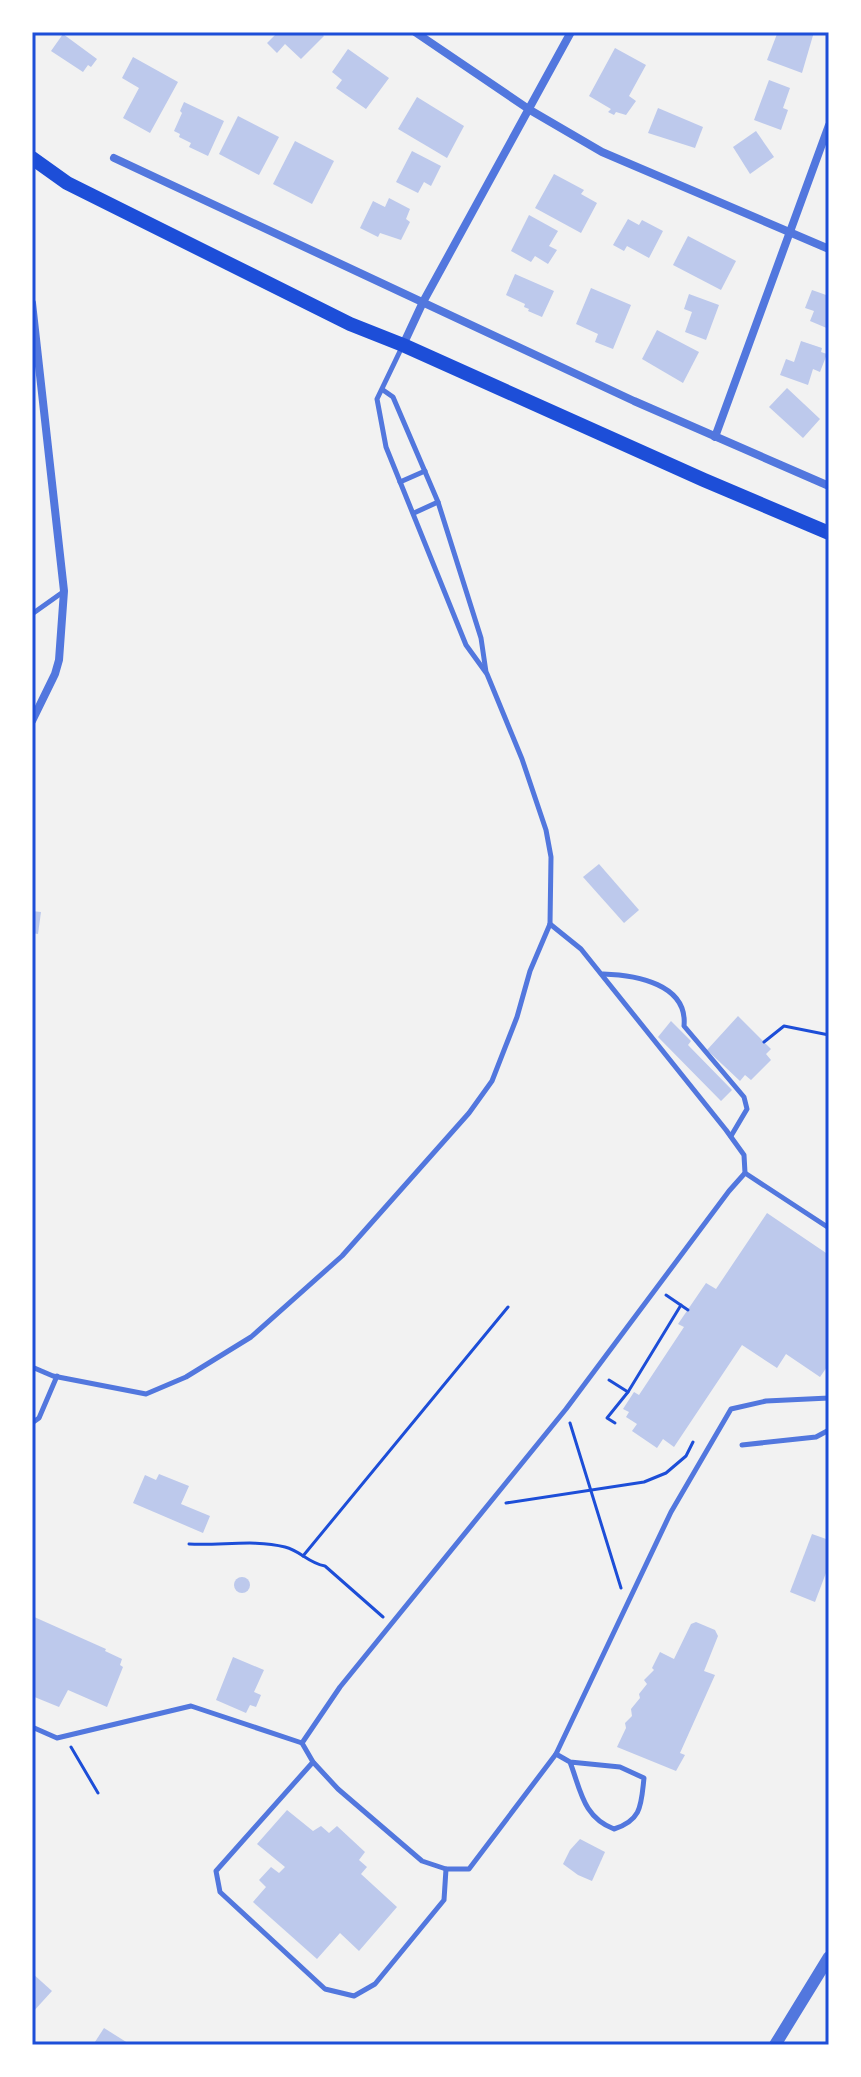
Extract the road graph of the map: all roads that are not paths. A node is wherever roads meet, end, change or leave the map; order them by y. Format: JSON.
{"nodes":[{"id":1,"x":415,"y":32,"type":"edge"},
{"id":2,"x":571,"y":32,"type":"edge"},
{"id":3,"x":530,"y":110,"type":"junction"},
{"id":4,"x":829,"y":125,"type":"edge"},
{"id":5,"x":32,"y":158,"type":"edge"},
{"id":6,"x":114,"y":158,"type":"dead end"},
{"id":7,"x":789,"y":232,"type":"junction"},
{"id":8,"x":829,"y":249,"type":"edge"},
{"id":9,"x":423,"y":302,"type":"junction"},
{"id":10,"x":32,"y":303,"type":"edge"},
{"id":11,"x":403,"y":345,"type":"junction"},
{"id":12,"x":383,"y":390,"type":"junction"},
{"id":13,"x":715,"y":437,"type":"junction"},
{"id":14,"x":425,"y":471,"type":"junction"},
{"id":15,"x":400,"y":482,"type":"junction"},
{"id":16,"x":829,"y":486,"type":"edge"},
{"id":17,"x":438,"y":502,"type":"junction"},
{"id":18,"x":414,"y":513,"type":"junction"},
{"id":19,"x":829,"y":533,"type":"edge"},
{"id":20,"x":64,"y":591,"type":"junction"},
{"id":21,"x":32,"y":614,"type":"edge"},
{"id":22,"x":487,"y":674,"type":"junction"},
{"id":23,"x":32,"y":721,"type":"edge"},
{"id":24,"x":550,"y":924,"type":"junction"},
{"id":25,"x":602,"y":974,"type":"junction"},
{"id":26,"x":731,"y":1136,"type":"junction"},
{"id":27,"x":745,"y":1173,"type":"junction"},
{"id":28,"x":829,"y":1228,"type":"edge"},
{"id":29,"x":32,"y":1367,"type":"edge"},
{"id":30,"x":57,"y":1376,"type":"junction"},
{"id":31,"x":829,"y":1398,"type":"edge"},
{"id":32,"x":32,"y":1423,"type":"edge"},
{"id":33,"x":829,"y":1430,"type":"edge"},
{"id":34,"x":742,"y":1445,"type":"dead end"},
{"id":35,"x":32,"y":1727,"type":"edge"},
{"id":36,"x":302,"y":1743,"type":"junction"},
{"id":37,"x":556,"y":1754,"type":"junction"},
{"id":38,"x":313,"y":1762,"type":"junction"},
{"id":39,"x":570,"y":1762,"type":"junction"},
{"id":40,"x":446,"y":1869,"type":"junction"},
{"id":41,"x":829,"y":1957,"type":"edge"},
{"id":42,"x":775,"y":2045,"type":"edge"}],
"edges":[{"from":1,"to":3,"type":"street"},
{"from":2,"to":3,"type":"street"},
{"from":3,"to":7,"type":"street"},
{"from":3,"to":9,"type":"street"},
{"from":4,"to":7,"type":"street"},
{"from":5,"to":11,"type":"main road"},
{"from":6,"to":9,"type":"street"},
{"from":7,"to":8,"type":"street"},
{"from":7,"to":13,"type":"street"},
{"from":9,"to":11,"type":"street"},
{"from":9,"to":13,"type":"street"},
{"from":10,"to":20,"type":"street"},
{"from":11,"to":12,"type":"lane"},
{"from":11,"to":19,"type":"main road"},
{"from":12,"to":14,"type":"lane"},
{"from":12,"to":15,"type":"lane"},
{"from":13,"to":16,"type":"street"},
{"from":14,"to":15,"type":"lane"},
{"from":14,"to":17,"type":"lane"},
{"from":15,"to":18,"type":"lane"},
{"from":17,"to":18,"type":"lane"},
{"from":17,"to":22,"type":"lane"},
{"from":18,"to":22,"type":"lane"},
{"from":20,"to":21,"type":"lane"},
{"from":20,"to":23,"type":"street"},
{"from":22,"to":24,"type":"lane"},
{"from":24,"to":25,"type":"lane"},
{"from":24,"to":30,"type":"lane"},
{"from":25,"to":26,"type":"lane"},
{"from":25,"to":26,"type":"lane"},
{"from":26,"to":27,"type":"lane"},
{"from":27,"to":28,"type":"lane"},
{"from":27,"to":36,"type":"lane"},
{"from":29,"to":30,"type":"lane"},
{"from":30,"to":32,"type":"lane"},
{"from":31,"to":37,"type":"lane"},
{"from":33,"to":34,"type":"lane"},
{"from":35,"to":36,"type":"lane"},
{"from":36,"to":38,"type":"lane"},
{"from":37,"to":39,"type":"lane"},
{"from":37,"to":40,"type":"lane"},
{"from":38,"to":40,"type":"lane"},
{"from":38,"to":40,"type":"lane"},
{"from":39,"to":39,"type":"lane"},
{"from":41,"to":42,"type":"street"}]}
